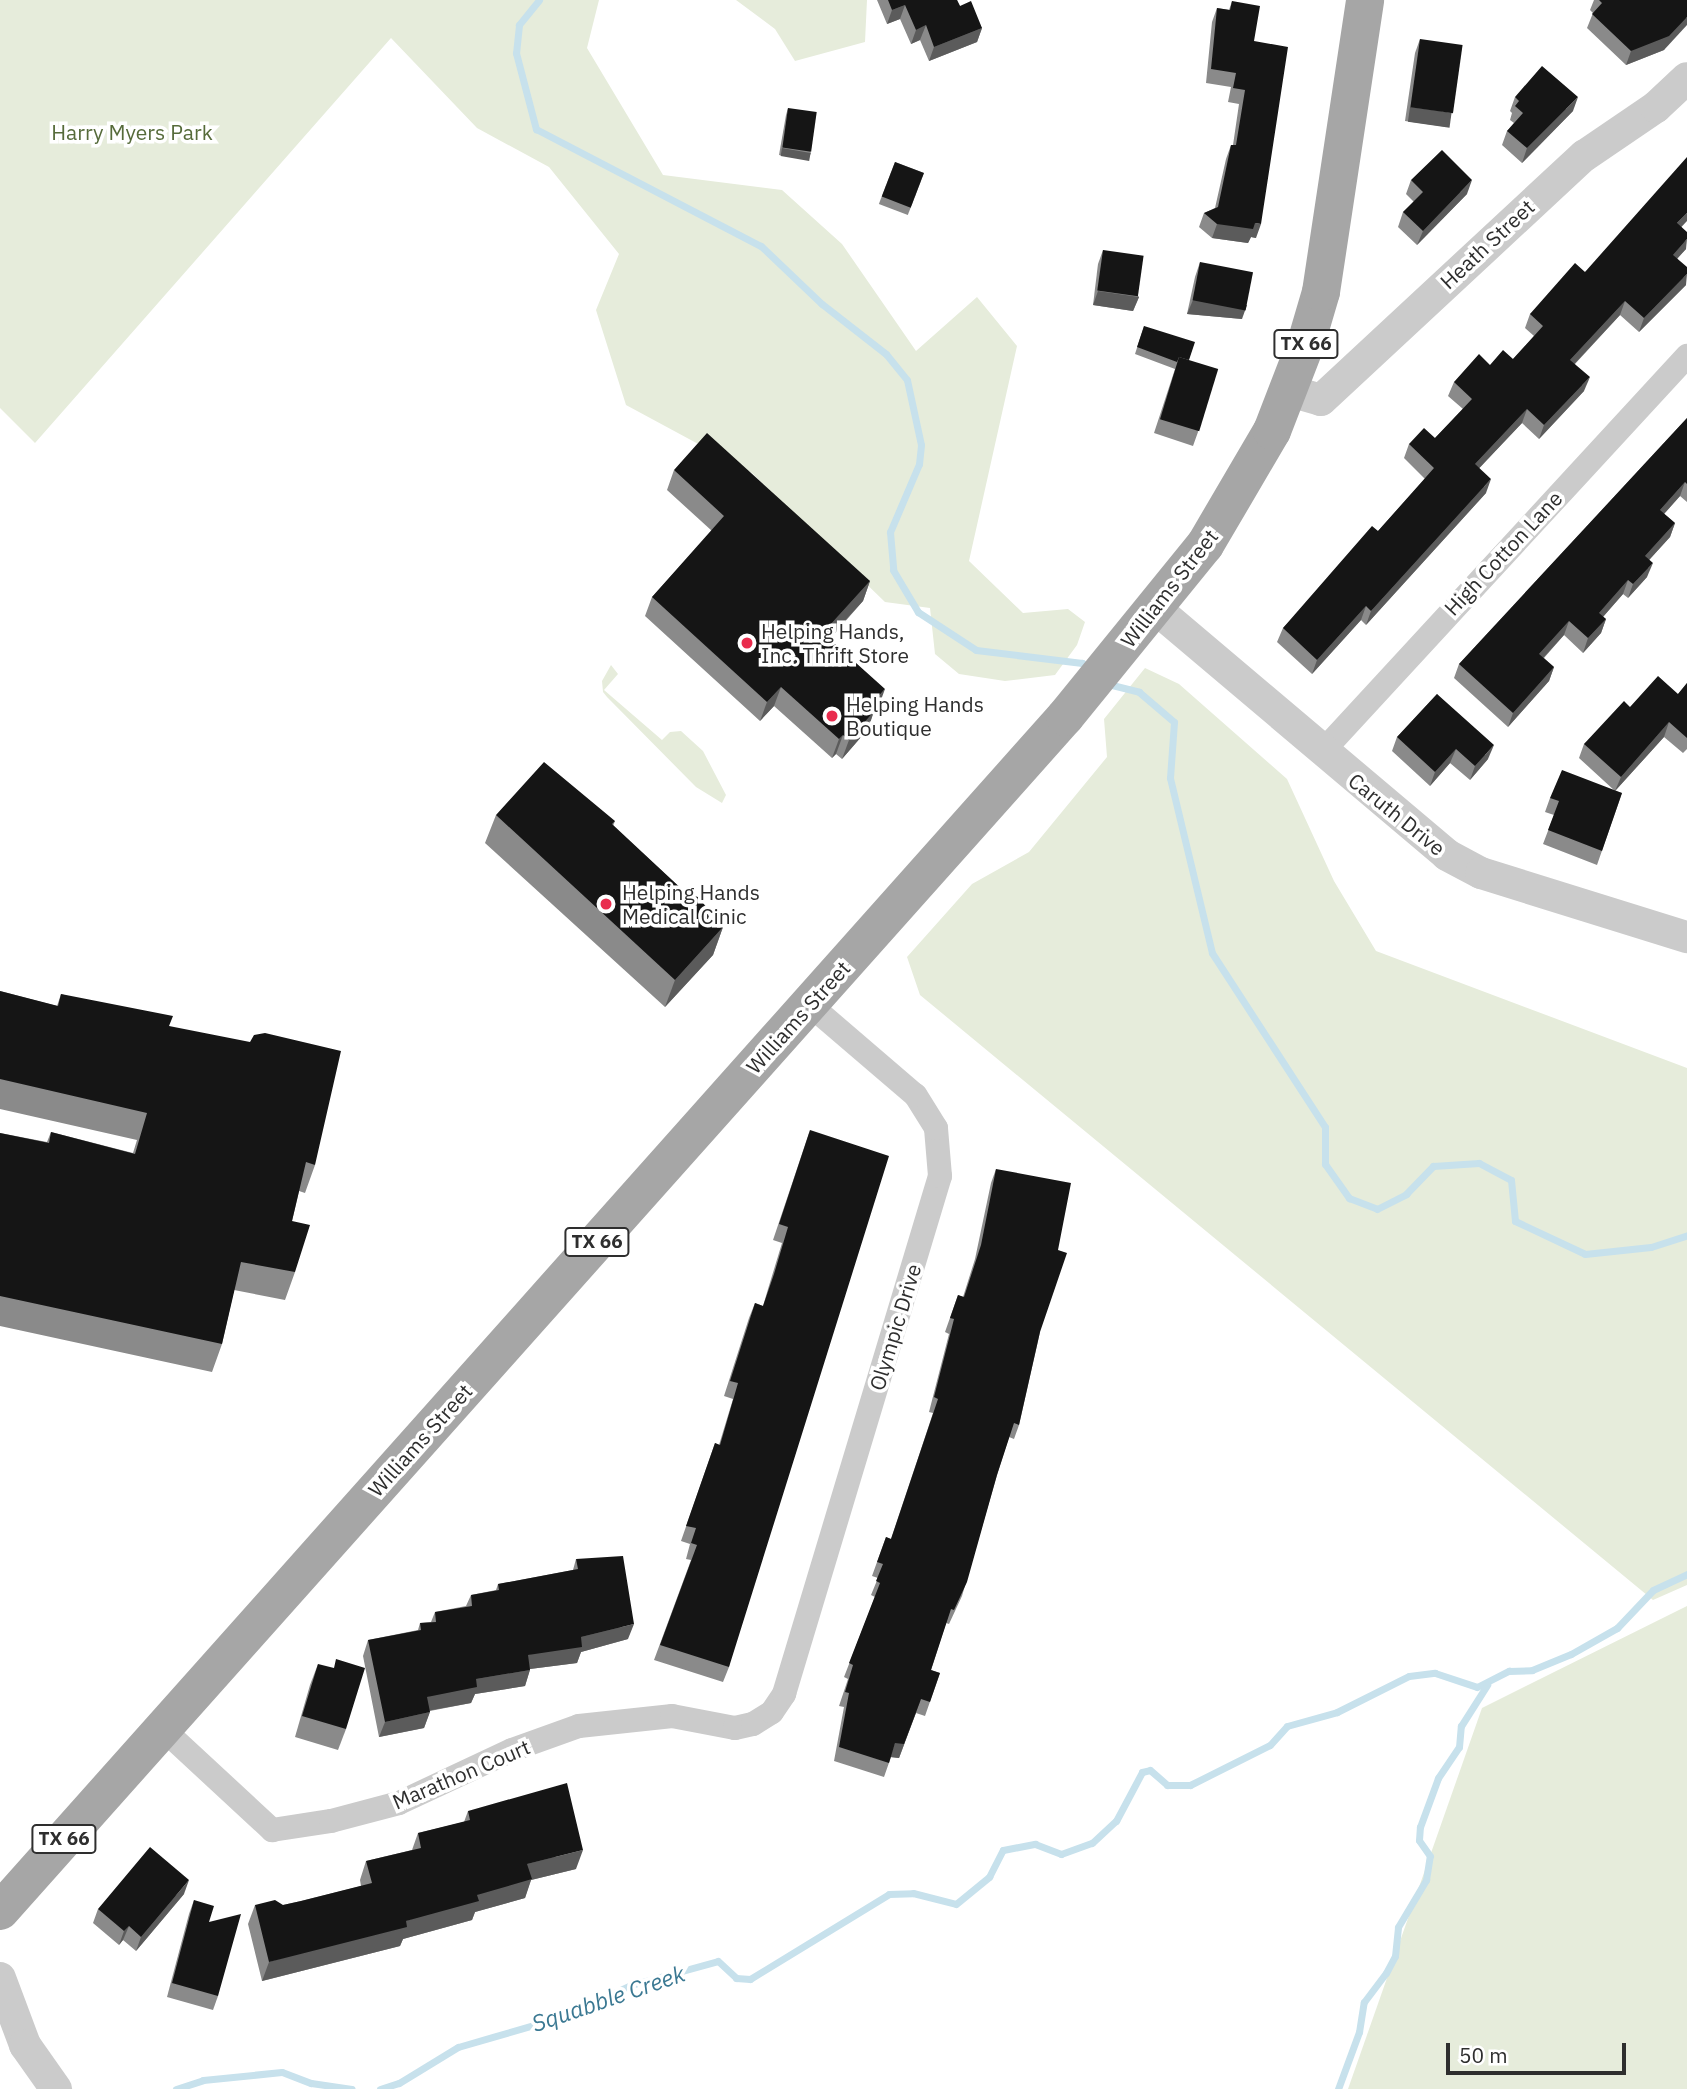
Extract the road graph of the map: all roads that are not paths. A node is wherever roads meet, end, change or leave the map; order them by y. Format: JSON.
{"nodes":[{"id":1,"x":1365,"y":0,"type":"edge"},
{"id":2,"x":1687,"y":78,"type":"edge"},
{"id":3,"x":1687,"y":356,"type":"edge"},
{"id":4,"x":1290,"y":391,"type":"junction"},
{"id":5,"x":1155,"y":607,"type":"junction"},
{"id":6,"x":1322,"y":752,"type":"junction"},
{"id":7,"x":1687,"y":937,"type":"edge"},
{"id":8,"x":810,"y":1005,"type":"junction"},
{"id":9,"x":784,"y":1694,"type":"joint"},
{"id":10,"x":163,"y":1729,"type":"junction"},
{"id":11,"x":0,"y":1911,"type":"edge"},
{"id":12,"x":0,"y":1978,"type":"edge"},
{"id":13,"x":56,"y":2089,"type":"edge"}],
"edges":[{"from":1,"to":4,"type":"main road","name":"Williams Street","number":"TX 66"},
{"from":2,"to":4,"type":"street","name":"Heath Street"},
{"from":3,"to":6,"type":"street","name":"High Cotton Lane"},
{"from":4,"to":5,"type":"main road","name":"Williams Street","number":"TX 66"},
{"from":5,"to":6,"type":"street","name":"Caruth Drive"},
{"from":5,"to":8,"type":"main road","name":"Williams Street","number":"TX 66"},
{"from":6,"to":7,"type":"street","name":"Caruth Drive"},
{"from":8,"to":9,"type":"street","name":"Olympic Drive"},
{"from":8,"to":10,"type":"main road","name":"Williams Street","number":"TX 66"},
{"from":9,"to":10,"type":"street","name":"Marathon Court"},
{"from":10,"to":11,"type":"main road","name":"Williams Street","number":"TX 66"},
{"from":12,"to":13,"type":"street"}]}
